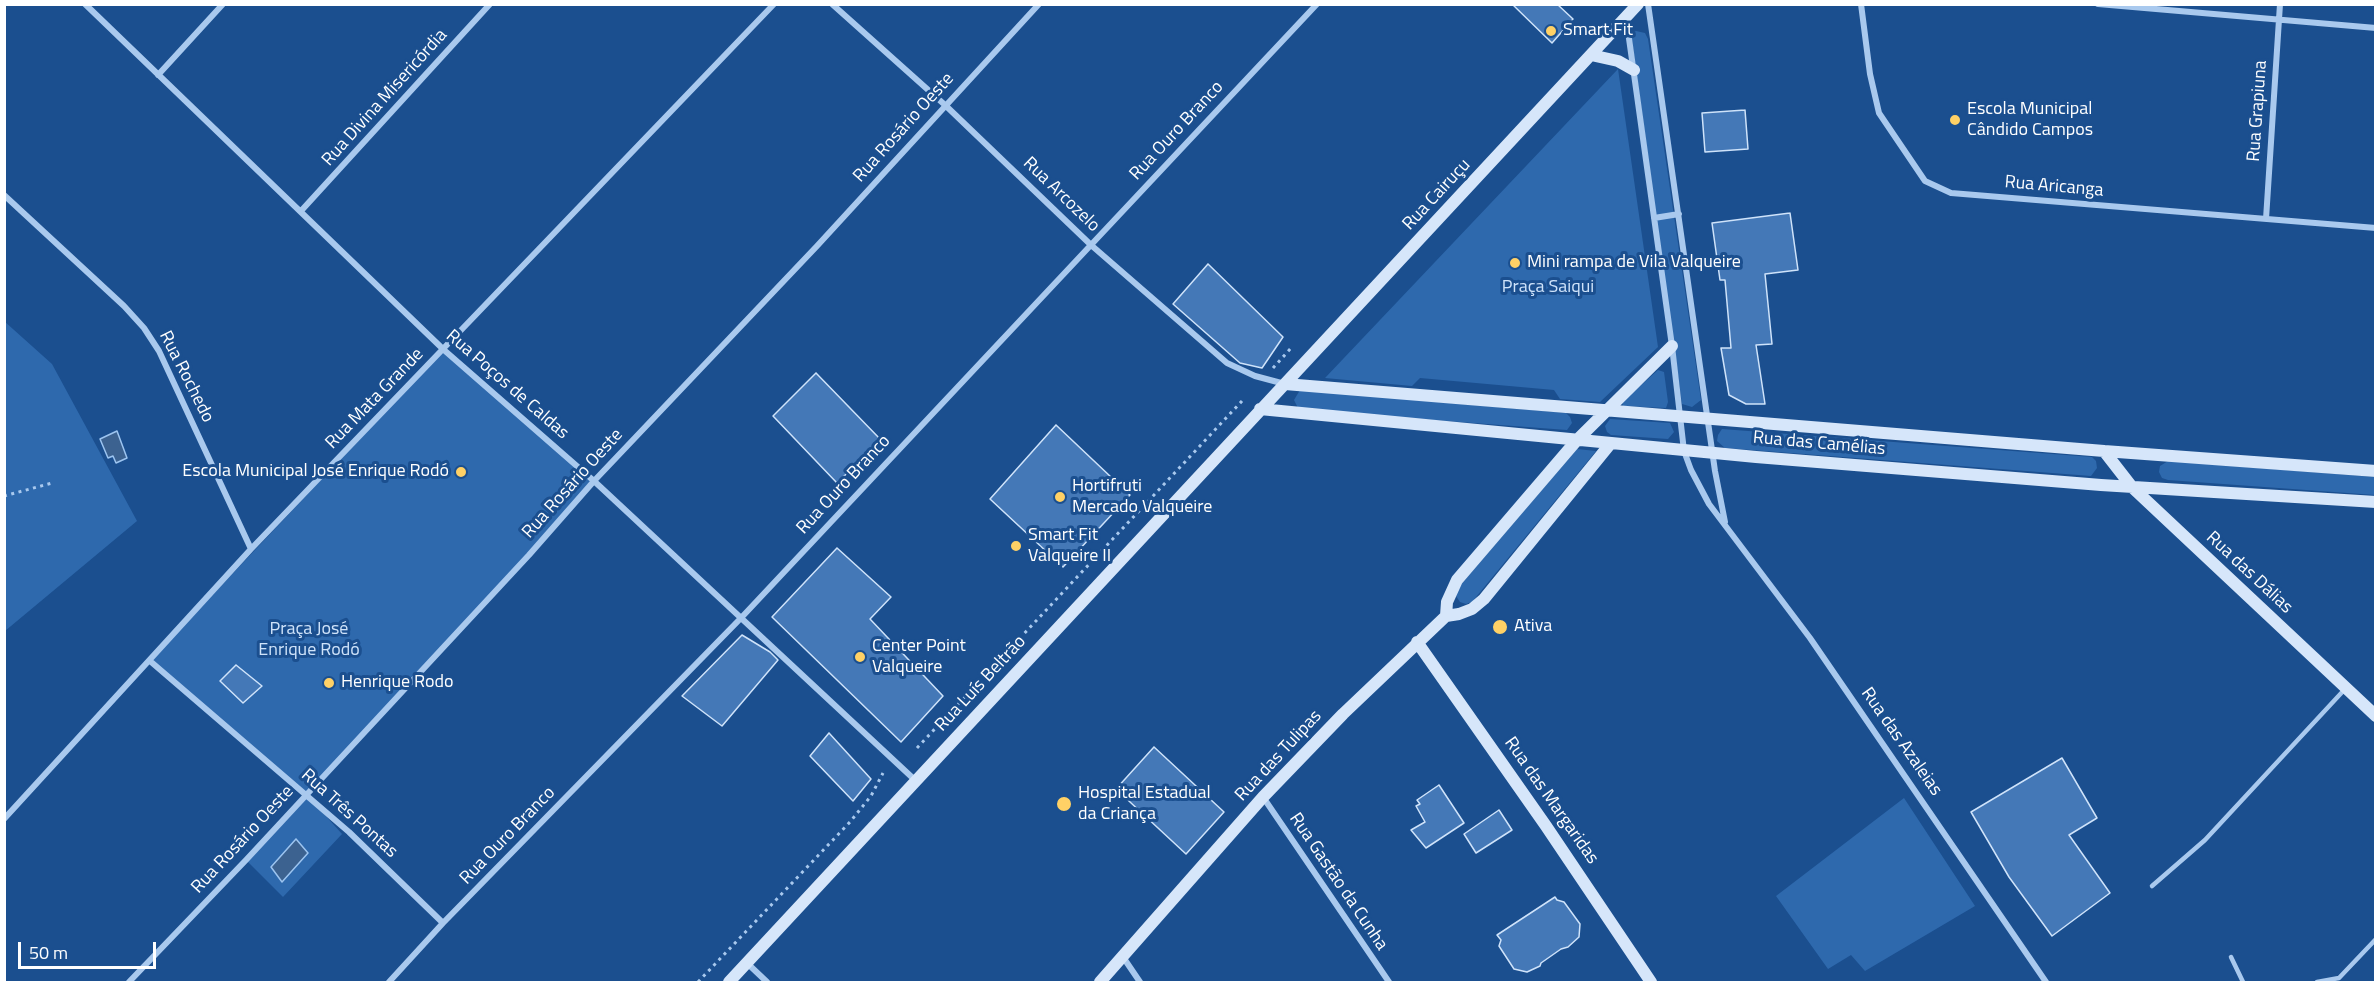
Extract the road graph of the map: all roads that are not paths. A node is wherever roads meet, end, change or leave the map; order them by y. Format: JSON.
{"nodes":[{"id":1,"x":85,"y":4,"type":"edge"},
{"id":2,"x":223,"y":4,"type":"edge"},
{"id":3,"x":490,"y":4,"type":"edge"},
{"id":4,"x":774,"y":4,"type":"edge"},
{"id":5,"x":832,"y":4,"type":"edge"},
{"id":6,"x":1039,"y":4,"type":"edge"},
{"id":7,"x":1317,"y":4,"type":"edge"},
{"id":8,"x":1638,"y":4,"type":"edge"},
{"id":9,"x":1648,"y":4,"type":"edge"},
{"id":10,"x":1861,"y":4,"type":"edge"},
{"id":11,"x":2098,"y":4,"type":"edge"},
{"id":12,"x":2280,"y":4,"type":"edge"},
{"id":13,"x":1626,"y":16,"type":"junction"},
{"id":14,"x":2278,"y":20,"type":"junction"},
{"id":15,"x":2376,"y":28,"type":"edge"},
{"id":16,"x":1590,"y":55,"type":"junction"},
{"id":17,"x":1634,"y":70,"type":"junction"},
{"id":18,"x":158,"y":75,"type":"junction"},
{"id":19,"x":945,"y":105,"type":"junction"},
{"id":20,"x":4,"y":195,"type":"edge"},
{"id":21,"x":302,"y":211,"type":"junction"},
{"id":22,"x":1679,"y":214,"type":"junction"},
{"id":23,"x":1654,"y":218,"type":"junction"},
{"id":24,"x":2266,"y":219,"type":"junction"},
{"id":25,"x":2376,"y":228,"type":"edge"},
{"id":26,"x":1091,"y":244,"type":"junction"},
{"id":27,"x":1672,"y":346,"type":"junction"},
{"id":28,"x":444,"y":350,"type":"junction"},
{"id":29,"x":1285,"y":384,"type":"junction"},
{"id":30,"x":1260,"y":409,"type":"junction"},
{"id":31,"x":1607,"y":410,"type":"junction"},
{"id":32,"x":1680,"y":416,"type":"junction"},
{"id":33,"x":1708,"y":418,"type":"junction"},
{"id":34,"x":1577,"y":440,"type":"junction"},
{"id":35,"x":1611,"y":443,"type":"junction"},
{"id":36,"x":1684,"y":451,"type":"junction"},
{"id":37,"x":2104,"y":451,"type":"junction"},
{"id":38,"x":1714,"y":453,"type":"junction"},
{"id":39,"x":2376,"y":471,"type":"edge"},
{"id":40,"x":594,"y":481,"type":"junction"},
{"id":41,"x":2132,"y":487,"type":"junction"},
{"id":42,"x":2376,"y":502,"type":"edge"},
{"id":43,"x":1725,"y":523,"type":"junction"},
{"id":44,"x":251,"y":549,"type":"junction"},
{"id":45,"x":1446,"y":616,"type":"junction"},
{"id":46,"x":741,"y":618,"type":"junction"},
{"id":47,"x":1418,"y":642,"type":"junction"},
{"id":48,"x":150,"y":661,"type":"junction"},
{"id":49,"x":2346,"y":688,"type":"junction"},
{"id":50,"x":2376,"y":716,"type":"edge"},
{"id":51,"x":916,"y":781,"type":"junction"},
{"id":52,"x":307,"y":795,"type":"junction"},
{"id":53,"x":1263,"y":797,"type":"junction"},
{"id":54,"x":4,"y":819,"type":"edge"},
{"id":55,"x":2152,"y":886,"type":"dead end"},
{"id":56,"x":443,"y":923,"type":"junction"},
{"id":57,"x":2376,"y":939,"type":"edge"},
{"id":58,"x":1123,"y":957,"type":"junction"},
{"id":59,"x":2231,"y":957,"type":"dead end"},
{"id":60,"x":747,"y":963,"type":"junction"},
{"id":61,"x":129,"y":982,"type":"edge"},
{"id":62,"x":389,"y":982,"type":"edge"},
{"id":63,"x":729,"y":982,"type":"edge"},
{"id":64,"x":767,"y":982,"type":"edge"},
{"id":65,"x":1100,"y":982,"type":"edge"},
{"id":66,"x":1140,"y":982,"type":"edge"},
{"id":67,"x":1389,"y":982,"type":"edge"},
{"id":68,"x":1651,"y":982,"type":"edge"},
{"id":69,"x":2046,"y":982,"type":"edge"},
{"id":70,"x":2243,"y":982,"type":"edge"},
{"id":71,"x":2317,"y":982,"type":"edge"}],
"edges":[{"from":1,"to":18,"type":"street","name":"Rua Poços de Caldas"},
{"from":2,"to":18,"type":"street"},
{"from":3,"to":21,"type":"street","name":"Rua Divina Misericórdia"},
{"from":4,"to":28,"type":"street","name":"Rua Mata Grande"},
{"from":5,"to":19,"type":"street","name":"Rua Arcozelo"},
{"from":6,"to":19,"type":"street","name":"Rua Rosário Oeste"},
{"from":7,"to":26,"type":"street","name":"Rua Ouro Branco"},
{"from":8,"to":13,"type":"street","name":"Rua Cairuçu"},
{"from":9,"to":22,"type":"street"},
{"from":10,"to":24,"type":"street","name":"Rua Aricanga"},
{"from":11,"to":14,"type":"street"},
{"from":12,"to":14,"type":"street","name":"Rua Grapiuna"},
{"from":13,"to":16,"type":"street","name":"Rua Cairuçu"},
{"from":13,"to":17,"type":"street"},
{"from":14,"to":15,"type":"street"},
{"from":14,"to":24,"type":"street","name":"Rua Grapiuna"},
{"from":16,"to":17,"type":"street"},
{"from":16,"to":29,"type":"street","name":"Rua Cairuçu"},
{"from":17,"to":23,"type":"street"},
{"from":18,"to":21,"type":"street","name":"Rua Poços de Caldas"},
{"from":19,"to":26,"type":"street","name":"Rua Arcozelo"},
{"from":19,"to":40,"type":"street","name":"Rua Rosário Oeste"},
{"from":20,"to":44,"type":"street","name":"Rua Rochedo"},
{"from":21,"to":28,"type":"street","name":"Rua Poços de Caldas"},
{"from":22,"to":23,"type":"street"},
{"from":22,"to":33,"type":"street"},
{"from":23,"to":27,"type":"street"},
{"from":24,"to":25,"type":"street","name":"Rua Aricanga"},
{"from":26,"to":29,"type":"street","name":"Rua Arcozelo"},
{"from":26,"to":46,"type":"street","name":"Rua Ouro Branco"},
{"from":27,"to":31,"type":"street"},
{"from":27,"to":32,"type":"street"},
{"from":28,"to":40,"type":"street","name":"Rua Poços de Caldas"},
{"from":28,"to":44,"type":"street","name":"Rua Mata Grande"},
{"from":29,"to":30,"type":"street","name":"Rua Cairuçu"},
{"from":29,"to":31,"type":"street","name":"Rua das Camélias"},
{"from":30,"to":34,"type":"street","name":"Rua das Camélias"},
{"from":30,"to":51,"type":"street","name":"Rua Luís Beltrão"},
{"from":31,"to":32,"type":"street","name":"Rua das Camélias"},
{"from":31,"to":34,"type":"street"},
{"from":32,"to":33,"type":"street","name":"Rua das Camélias"},
{"from":32,"to":36,"type":"street"},
{"from":33,"to":37,"type":"street","name":"Rua das Camélias"},
{"from":33,"to":38,"type":"street"},
{"from":34,"to":35,"type":"street","name":"Rua das Camélias"},
{"from":34,"to":45,"type":"street"},
{"from":35,"to":36,"type":"street","name":"Rua das Camélias"},
{"from":35,"to":45,"type":"street","name":"Rua das Tulipas"},
{"from":36,"to":38,"type":"street","name":"Rua das Camélias"},
{"from":36,"to":43,"type":"street","name":"Rua das Azaleias"},
{"from":37,"to":39,"type":"street","name":"Rua das Camélias"},
{"from":37,"to":41,"type":"street","name":"Rua das Dálias"},
{"from":38,"to":41,"type":"street","name":"Rua das Camélias"},
{"from":38,"to":43,"type":"street","name":"Rua das Azaleias"},
{"from":40,"to":46,"type":"street","name":"Rua Poços de Caldas"},
{"from":40,"to":52,"type":"street","name":"Rua Rosário Oeste"},
{"from":41,"to":42,"type":"street","name":"Rua das Camélias"},
{"from":41,"to":49,"type":"street","name":"Rua das Dálias"},
{"from":43,"to":69,"type":"street","name":"Rua das Azaleias"},
{"from":44,"to":48,"type":"street","name":"Rua Mata Grande"},
{"from":45,"to":47,"type":"street","name":"Rua das Tulipas"},
{"from":46,"to":51,"type":"street","name":"Rua Poços de Caldas"},
{"from":46,"to":56,"type":"street","name":"Rua Ouro Branco"},
{"from":47,"to":53,"type":"street","name":"Rua das Tulipas"},
{"from":47,"to":68,"type":"street","name":"Rua das Margaridas"},
{"from":48,"to":52,"type":"street","name":"Rua Três Pontas"},
{"from":48,"to":54,"type":"street","name":"Rua Mata Grande"},
{"from":49,"to":50,"type":"street","name":"Rua das Dálias"},
{"from":49,"to":55,"type":"lane"},
{"from":51,"to":60,"type":"street","name":"Rua Luís Beltrão"},
{"from":52,"to":56,"type":"street","name":"Rua Três Pontas"},
{"from":52,"to":61,"type":"street","name":"Rua Rosário Oeste"},
{"from":53,"to":58,"type":"street","name":"Rua das Tulipas"},
{"from":53,"to":67,"type":"street","name":"Rua Gastão da Cunha"},
{"from":56,"to":62,"type":"street","name":"Rua Ouro Branco"},
{"from":57,"to":71,"type":"lane"},
{"from":58,"to":65,"type":"street","name":"Rua das Tulipas"},
{"from":58,"to":66,"type":"street"},
{"from":59,"to":70,"type":"lane"},
{"from":60,"to":63,"type":"street","name":"Rua Luís Beltrão"},
{"from":60,"to":64,"type":"street"}]}
